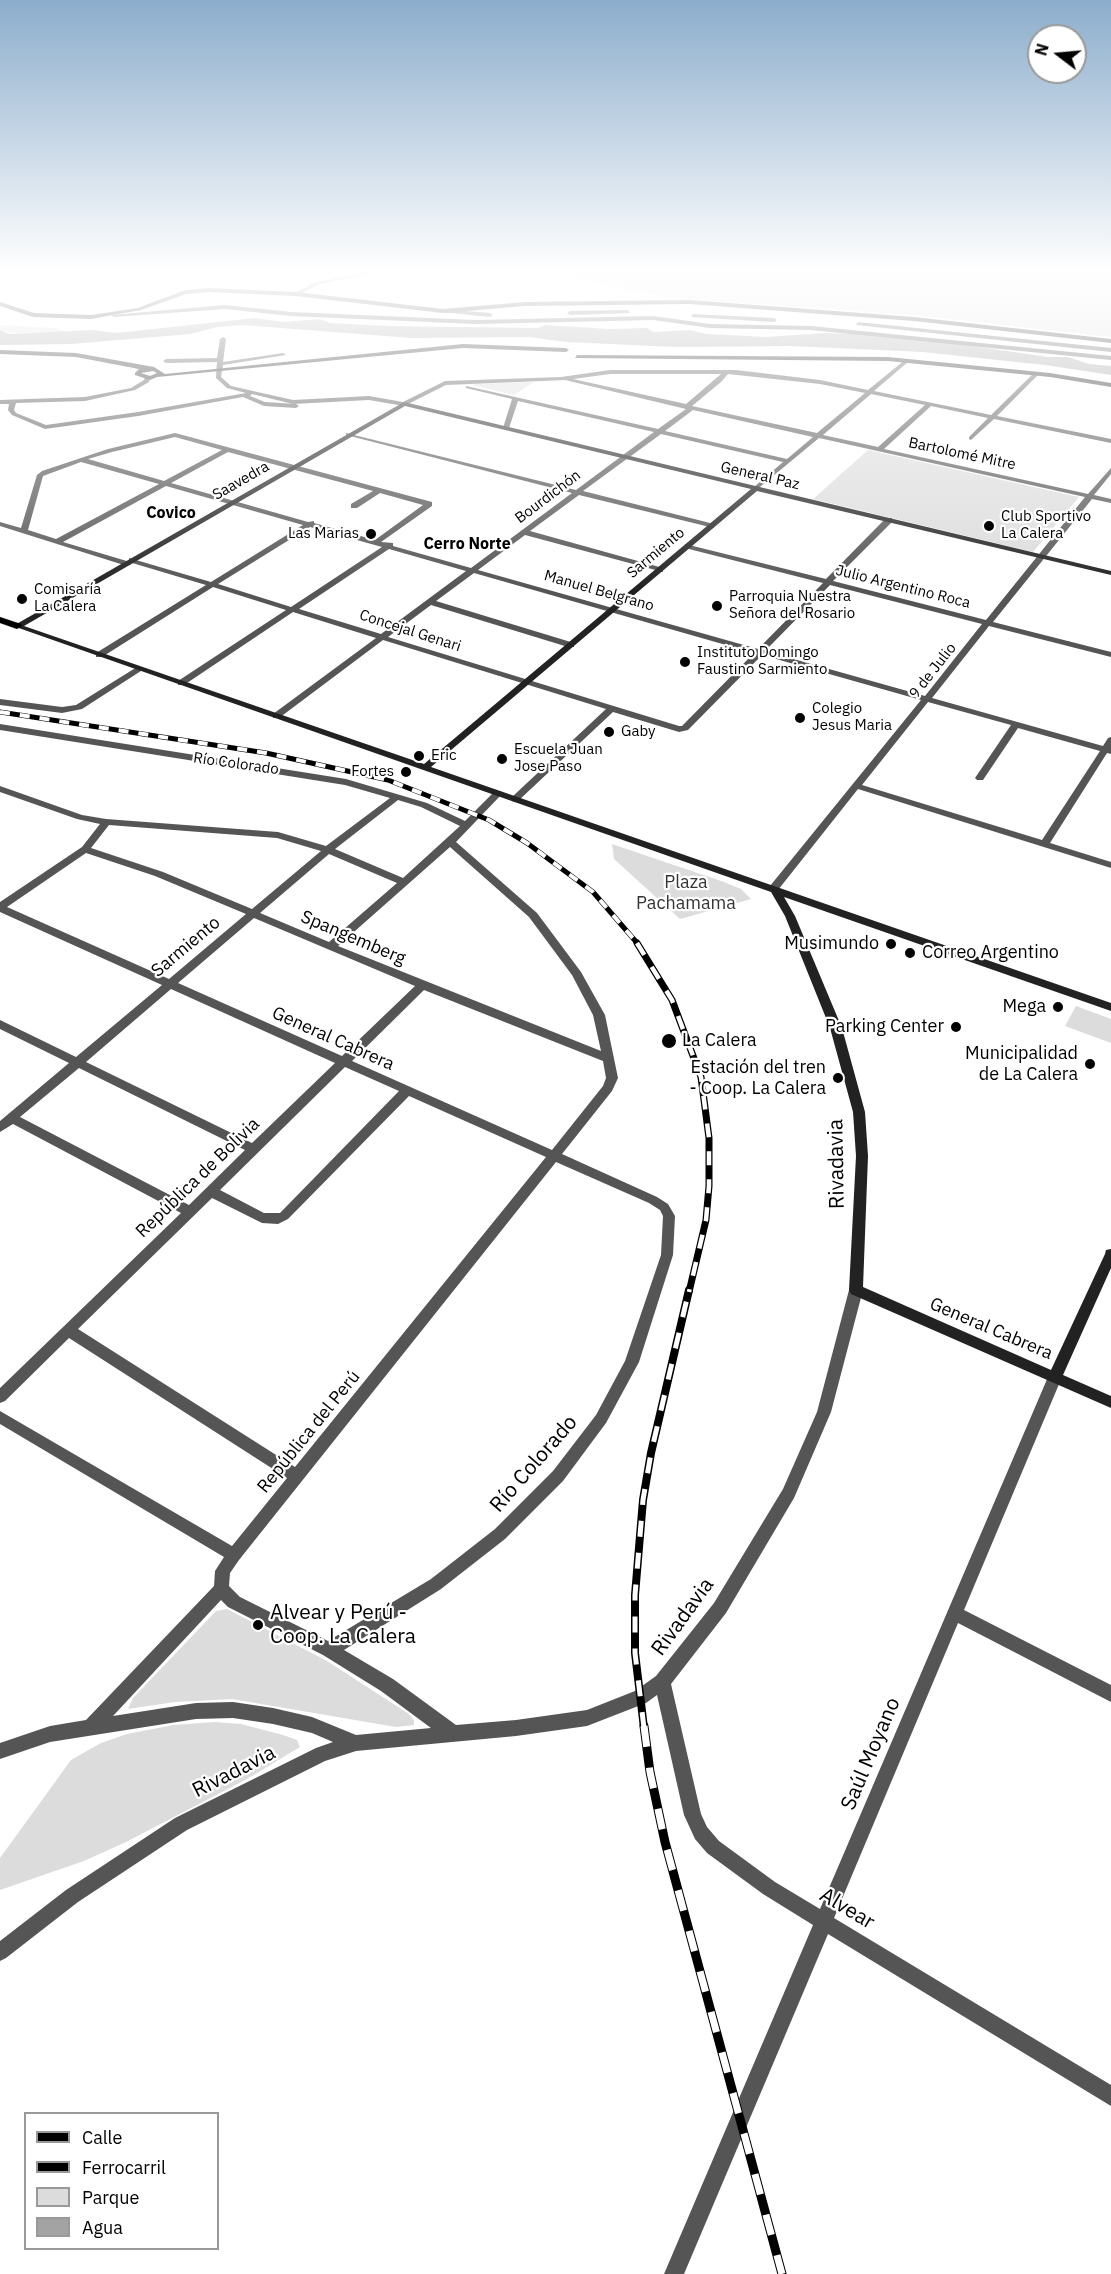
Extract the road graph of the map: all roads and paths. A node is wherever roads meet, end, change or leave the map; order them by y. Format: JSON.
{"nodes":[{"id":1,"x":141,"y":377,"type":"edge"},
{"id":2,"x":218,"y":377,"type":"edge"},
{"id":3,"x":572,"y":377,"type":"edge"},
{"id":4,"x":722,"y":377,"type":"edge"},
{"id":5,"x":789,"y":377,"type":"edge"},
{"id":6,"x":888,"y":377,"type":"edge"},
{"id":7,"x":1033,"y":377,"type":"edge"},
{"id":8,"x":1060,"y":377,"type":"edge"},
{"id":9,"x":147,"y":378,"type":"joint"},
{"id":10,"x":561,"y":379,"type":"junction"},
{"id":11,"x":451,"y":383,"type":"junction"},
{"id":12,"x":1111,"y":386,"type":"edge"},
{"id":13,"x":229,"y":387,"type":"junction"},
{"id":14,"x":259,"y":392,"type":"junction"},
{"id":15,"x":872,"y":392,"type":"junction"},
{"id":16,"x":243,"y":395,"type":"junction"},
{"id":17,"x":516,"y":398,"type":"junction"},
{"id":18,"x":223,"y":399,"type":"junction"},
{"id":19,"x":0,"y":402,"type":"edge"},
{"id":20,"x":13,"y":402,"type":"junction"},
{"id":21,"x":312,"y":402,"type":"junction"},
{"id":22,"x":404,"y":404,"type":"junction"},
{"id":23,"x":930,"y":404,"type":"junction"},
{"id":24,"x":689,"y":407,"type":"junction"},
{"id":25,"x":994,"y":417,"type":"junction"},
{"id":26,"x":506,"y":428,"type":"junction"},
{"id":27,"x":660,"y":431,"type":"junction"},
{"id":28,"x":348,"y":434,"type":"junction"},
{"id":29,"x":818,"y":436,"type":"junction"},
{"id":30,"x":971,"y":438,"type":"dead end"},
{"id":31,"x":1111,"y":441,"type":"edge"},
{"id":32,"x":228,"y":449,"type":"junction"},
{"id":33,"x":880,"y":449,"type":"junction"},
{"id":34,"x":626,"y":457,"type":"junction"},
{"id":35,"x":79,"y":459,"type":"junction"},
{"id":36,"x":788,"y":460,"type":"junction"},
{"id":37,"x":292,"y":467,"type":"junction"},
{"id":38,"x":1111,"y":470,"type":"edge"},
{"id":39,"x":164,"y":484,"type":"junction"},
{"id":40,"x":755,"y":489,"type":"junction"},
{"id":41,"x":380,"y":490,"type":"junction"},
{"id":42,"x":576,"y":492,"type":"junction"},
{"id":43,"x":1090,"y":496,"type":"junction"},
{"id":44,"x":1111,"y":501,"type":"edge"},
{"id":45,"x":231,"y":502,"type":"junction"},
{"id":46,"x":354,"y":506,"type":"dead end"},
{"id":47,"x":889,"y":520,"type":"junction"},
{"id":48,"x":311,"y":523,"type":"junction"},
{"id":49,"x":0,"y":525,"type":"edge"},
{"id":50,"x":711,"y":526,"type":"junction"},
{"id":51,"x":24,"y":531,"type":"junction"},
{"id":52,"x":524,"y":532,"type":"junction"},
{"id":53,"x":57,"y":542,"type":"junction"},
{"id":54,"x":377,"y":542,"type":"junction"},
{"id":55,"x":390,"y":545,"type":"junction"},
{"id":56,"x":688,"y":546,"type":"junction"},
{"id":57,"x":1041,"y":557,"type":"junction"},
{"id":58,"x":129,"y":562,"type":"junction"},
{"id":59,"x":660,"y":570,"type":"junction"},
{"id":60,"x":475,"y":571,"type":"junction"},
{"id":61,"x":1111,"y":573,"type":"edge"},
{"id":62,"x":829,"y":582,"type":"junction"},
{"id":63,"x":211,"y":585,"type":"junction"},
{"id":64,"x":430,"y":602,"type":"junction"},
{"id":65,"x":614,"y":609,"type":"junction"},
{"id":66,"x":292,"y":610,"type":"junction"},
{"id":67,"x":0,"y":620,"type":"edge"},
{"id":68,"x":988,"y":623,"type":"junction"},
{"id":69,"x":16,"y":626,"type":"junction"},
{"id":70,"x":382,"y":638,"type":"junction"},
{"id":71,"x":571,"y":645,"type":"junction"},
{"id":72,"x":761,"y":651,"type":"junction"},
{"id":73,"x":99,"y":655,"type":"junction"},
{"id":74,"x":1111,"y":655,"type":"edge"},
{"id":75,"x":140,"y":669,"type":"junction"},
{"id":76,"x":181,"y":683,"type":"junction"},
{"id":77,"x":526,"y":684,"type":"junction"},
{"id":78,"x":928,"y":699,"type":"junction"},
{"id":79,"x":0,"y":702,"type":"edge"},
{"id":80,"x":610,"y":710,"type":"junction"},
{"id":81,"x":276,"y":716,"type":"junction"},
{"id":82,"x":1017,"y":723,"type":"junction"},
{"id":83,"x":0,"y":727,"type":"edge"},
{"id":84,"x":1111,"y":740,"type":"edge"},
{"id":85,"x":1108,"y":750,"type":"edge"},
{"id":86,"x":425,"y":768,"type":"junction"},
{"id":87,"x":980,"y":778,"type":"dead end"},
{"id":88,"x":857,"y":786,"type":"junction"},
{"id":89,"x":0,"y":789,"type":"edge"},
{"id":90,"x":498,"y":793,"type":"junction"},
{"id":91,"x":398,"y":797,"type":"junction"},
{"id":92,"x":515,"y":799,"type":"junction"},
{"id":93,"x":106,"y":822,"type":"junction"},
{"id":94,"x":466,"y":825,"type":"junction"},
{"id":95,"x":450,"y":842,"type":"junction"},
{"id":96,"x":1044,"y":844,"type":"junction"},
{"id":97,"x":85,"y":849,"type":"junction"},
{"id":98,"x":328,"y":850,"type":"junction"},
{"id":99,"x":1111,"y":865,"type":"edge"},
{"id":100,"x":404,"y":882,"type":"junction"},
{"id":101,"x":774,"y":888,"type":"junction"},
{"id":102,"x":820,"y":905,"type":"junction"},
{"id":103,"x":0,"y":908,"type":"edge"},
{"id":104,"x":253,"y":914,"type":"junction"},
{"id":105,"x":790,"y":916,"type":"junction"},
{"id":106,"x":331,"y":946,"type":"junction"},
{"id":107,"x":169,"y":984,"type":"junction"},
{"id":108,"x":422,"y":985,"type":"junction"},
{"id":109,"x":1111,"y":1007,"type":"edge"},
{"id":110,"x":0,"y":1023,"type":"edge"},
{"id":111,"x":609,"y":1059,"type":"junction"},
{"id":112,"x":342,"y":1062,"type":"junction"},
{"id":113,"x":77,"y":1063,"type":"junction"},
{"id":114,"x":406,"y":1091,"type":"junction"},
{"id":115,"x":12,"y":1118,"type":"junction"},
{"id":116,"x":0,"y":1128,"type":"edge"},
{"id":117,"x":253,"y":1149,"type":"junction"},
{"id":118,"x":556,"y":1157,"type":"junction"},
{"id":119,"x":210,"y":1191,"type":"junction"},
{"id":120,"x":653,"y":1200,"type":"joint"},
{"id":121,"x":189,"y":1211,"type":"junction"},
{"id":122,"x":1111,"y":1254,"type":"edge"},
{"id":123,"x":856,"y":1290,"type":"junction"},
{"id":124,"x":68,"y":1330,"type":"junction"},
{"id":125,"x":1055,"y":1377,"type":"junction"},
{"id":126,"x":0,"y":1397,"type":"edge"},
{"id":127,"x":1111,"y":1402,"type":"edge"},
{"id":128,"x":0,"y":1417,"type":"edge"},
{"id":129,"x":298,"y":1477,"type":"junction"},
{"id":130,"x":234,"y":1555,"type":"junction"},
{"id":131,"x":220,"y":1589,"type":"junction"},
{"id":132,"x":956,"y":1614,"type":"junction"},
{"id":133,"x":329,"y":1650,"type":"junction"},
{"id":134,"x":662,"y":1682,"type":"junction"},
{"id":135,"x":1111,"y":1694,"type":"edge"},
{"id":136,"x":92,"y":1726,"type":"junction"},
{"id":137,"x":454,"y":1734,"type":"junction"},
{"id":138,"x":356,"y":1743,"type":"junction"},
{"id":139,"x":0,"y":1751,"type":"edge"},
{"id":140,"x":825,"y":1922,"type":"junction"},
{"id":141,"x":0,"y":1952,"type":"edge"},
{"id":142,"x":1111,"y":2096,"type":"edge"},
{"id":143,"x":674,"y":2274,"type":"edge"}],
"edges":[{"from":1,"to":9,"type":"street"},
{"from":2,"to":13,"type":"street"},
{"from":3,"to":10,"type":"street"},
{"from":4,"to":24,"type":"street","name":"Bourdichón"},
{"from":5,"to":15,"type":"street"},
{"from":6,"to":15,"type":"street","name":"Sarmiento"},
{"from":7,"to":25,"type":"street"},
{"from":8,"to":12,"type":"street"},
{"from":9,"to":20,"type":"street"},
{"from":10,"to":11,"type":"street","name":"Saavedra"},
{"from":10,"to":24,"type":"street","name":"Bartolomé Mitre"},
{"from":11,"to":17,"type":"street"},
{"from":11,"to":22,"type":"street","name":"Saavedra"},
{"from":13,"to":14,"type":"street"},
{"from":13,"to":16,"type":"street"},
{"from":13,"to":18,"type":"street"},
{"from":14,"to":16,"type":"street"},
{"from":14,"to":21,"type":"street"},
{"from":15,"to":23,"type":"street"},
{"from":15,"to":29,"type":"street","name":"Sarmiento"},
{"from":16,"to":18,"type":"street"},
{"from":16,"to":21,"type":"street"},
{"from":17,"to":26,"type":"street"},
{"from":17,"to":27,"type":"street"},
{"from":18,"to":20,"type":"street"},
{"from":19,"to":20,"type":"street"},
{"from":21,"to":22,"type":"street"},
{"from":22,"to":26,"type":"street","name":"General Paz"},
{"from":22,"to":28,"type":"street","name":"Saavedra"},
{"from":23,"to":25,"type":"street"},
{"from":23,"to":33,"type":"street"},
{"from":24,"to":27,"type":"street","name":"Bourdichón"},
{"from":24,"to":29,"type":"street","name":"Bartolomé Mitre"},
{"from":25,"to":30,"type":"street"},
{"from":25,"to":31,"type":"street"},
{"from":26,"to":34,"type":"street","name":"General Paz"},
{"from":27,"to":34,"type":"street","name":"Bourdichón"},
{"from":27,"to":36,"type":"street"},
{"from":28,"to":37,"type":"street","name":"Saavedra"},
{"from":28,"to":42,"type":"street"},
{"from":29,"to":33,"type":"street","name":"Bartolomé Mitre"},
{"from":29,"to":36,"type":"street","name":"Sarmiento"},
{"from":32,"to":35,"type":"street"},
{"from":32,"to":37,"type":"street"},
{"from":32,"to":39,"type":"street"},
{"from":33,"to":43,"type":"street","name":"Bartolomé Mitre"},
{"from":34,"to":40,"type":"street","name":"General Paz"},
{"from":34,"to":42,"type":"street","name":"Bourdichón"},
{"from":35,"to":39,"type":"street","name":"Manuel Belgrano"},
{"from":35,"to":51,"type":"street"},
{"from":36,"to":40,"type":"street","name":"Sarmiento"},
{"from":37,"to":41,"type":"street"},
{"from":37,"to":45,"type":"street","name":"Saavedra"},
{"from":38,"to":43,"type":"street","name":"9 de Julio"},
{"from":39,"to":45,"type":"street","name":"Manuel Belgrano"},
{"from":39,"to":53,"type":"street"},
{"from":40,"to":47,"type":"street","name":"General Paz"},
{"from":40,"to":50,"type":"street","name":"Sarmiento"},
{"from":41,"to":46,"type":"street"},
{"from":41,"to":54,"type":"street"},
{"from":42,"to":50,"type":"street"},
{"from":42,"to":52,"type":"street","name":"Bourdichón"},
{"from":43,"to":44,"type":"street","name":"Bartolomé Mitre"},
{"from":43,"to":57,"type":"street","name":"9 de Julio"},
{"from":45,"to":48,"type":"street","name":"Manuel Belgrano"},
{"from":45,"to":58,"type":"street","name":"Saavedra"},
{"from":47,"to":57,"type":"street","name":"General Paz"},
{"from":47,"to":62,"type":"street"},
{"from":48,"to":54,"type":"street","name":"Manuel Belgrano"},
{"from":48,"to":63,"type":"street"},
{"from":49,"to":51,"type":"street","name":"Concejal Genari"},
{"from":50,"to":56,"type":"street","name":"Sarmiento"},
{"from":51,"to":53,"type":"street","name":"Concejal Genari"},
{"from":52,"to":59,"type":"street"},
{"from":52,"to":60,"type":"street","name":"Bourdichón"},
{"from":53,"to":58,"type":"street","name":"Concejal Genari"},
{"from":54,"to":55,"type":"street","name":"Manuel Belgrano"},
{"from":55,"to":60,"type":"street","name":"Manuel Belgrano"},
{"from":55,"to":66,"type":"street"},
{"from":56,"to":59,"type":"street","name":"Sarmiento"},
{"from":56,"to":62,"type":"street","name":"Julio Argentino Roca"},
{"from":57,"to":61,"type":"street","name":"General Paz"},
{"from":57,"to":68,"type":"street","name":"9 de Julio"},
{"from":58,"to":63,"type":"street","name":"Concejal Genari"},
{"from":58,"to":69,"type":"street","name":"Saavedra"},
{"from":59,"to":65,"type":"street","name":"Sarmiento"},
{"from":60,"to":64,"type":"street","name":"Bourdichón"},
{"from":60,"to":65,"type":"street","name":"Manuel Belgrano"},
{"from":62,"to":68,"type":"street","name":"Julio Argentino Roca"},
{"from":62,"to":72,"type":"street"},
{"from":63,"to":66,"type":"street","name":"Concejal Genari"},
{"from":63,"to":73,"type":"street"},
{"from":64,"to":70,"type":"street","name":"Bourdichón"},
{"from":64,"to":71,"type":"street"},
{"from":65,"to":71,"type":"street","name":"Sarmiento"},
{"from":65,"to":72,"type":"street","name":"Manuel Belgrano"},
{"from":66,"to":70,"type":"street","name":"Concejal Genari"},
{"from":66,"to":76,"type":"street"},
{"from":67,"to":69,"type":"main road"},
{"from":68,"to":74,"type":"street","name":"Julio Argentino Roca"},
{"from":68,"to":78,"type":"street","name":"9 de Julio"},
{"from":69,"to":73,"type":"street"},
{"from":70,"to":77,"type":"street","name":"Concejal Genari"},
{"from":70,"to":81,"type":"street","name":"Bourdichón"},
{"from":71,"to":77,"type":"street","name":"Sarmiento"},
{"from":72,"to":78,"type":"street","name":"Manuel Belgrano"},
{"from":72,"to":80,"type":"street","name":"Concejal Genari"},
{"from":73,"to":75,"type":"street"},
{"from":75,"to":76,"type":"street"},
{"from":75,"to":79,"type":"street"},
{"from":76,"to":81,"type":"street"},
{"from":77,"to":80,"type":"street","name":"Concejal Genari"},
{"from":77,"to":86,"type":"street","name":"Sarmiento"},
{"from":78,"to":82,"type":"street","name":"Manuel Belgrano"},
{"from":78,"to":88,"type":"street","name":"9 de Julio"},
{"from":80,"to":92,"type":"street"},
{"from":81,"to":86,"type":"street"},
{"from":82,"to":85,"type":"street","name":"Manuel Belgrano"},
{"from":82,"to":87,"type":"street"},
{"from":83,"to":91,"type":"street","name":"Río Colorado"},
{"from":84,"to":85,"type":"street"},
{"from":85,"to":96,"type":"street"},
{"from":86,"to":90,"type":"street"},
{"from":88,"to":96,"type":"street"},
{"from":88,"to":101,"type":"street","name":"9 de Julio"},
{"from":89,"to":93,"type":"street"},
{"from":90,"to":92,"type":"street"},
{"from":90,"to":94,"type":"street"},
{"from":91,"to":94,"type":"street","name":"Río Colorado"},
{"from":91,"to":98,"type":"street","name":"Sarmiento"},
{"from":92,"to":101,"type":"street"},
{"from":93,"to":97,"type":"street"},
{"from":93,"to":98,"type":"street"},
{"from":94,"to":95,"type":"street"},
{"from":95,"to":100,"type":"street"},
{"from":95,"to":111,"type":"street"},
{"from":96,"to":99,"type":"street"},
{"from":97,"to":103,"type":"street"},
{"from":97,"to":104,"type":"street","name":"Spangemberg"},
{"from":98,"to":100,"type":"street"},
{"from":98,"to":104,"type":"street","name":"Sarmiento"},
{"from":100,"to":106,"type":"street"},
{"from":101,"to":102,"type":"street"},
{"from":101,"to":105,"type":"street","name":"Rivadavia"},
{"from":102,"to":105,"type":"street"},
{"from":102,"to":109,"type":"street"},
{"from":103,"to":107,"type":"street","name":"General Cabrera"},
{"from":104,"to":106,"type":"street","name":"Spangemberg"},
{"from":104,"to":107,"type":"street","name":"Sarmiento"},
{"from":105,"to":123,"type":"street","name":"Rivadavia"},
{"from":106,"to":108,"type":"street","name":"Spangemberg"},
{"from":107,"to":112,"type":"street","name":"General Cabrera"},
{"from":107,"to":113,"type":"street","name":"Sarmiento"},
{"from":108,"to":111,"type":"street","name":"Spangemberg"},
{"from":108,"to":112,"type":"street","name":"República de Bolivia"},
{"from":110,"to":113,"type":"street"},
{"from":111,"to":118,"type":"street"},
{"from":112,"to":114,"type":"street","name":"General Cabrera"},
{"from":112,"to":117,"type":"street","name":"República de Bolivia"},
{"from":113,"to":115,"type":"street","name":"Sarmiento"},
{"from":113,"to":117,"type":"street"},
{"from":114,"to":118,"type":"street","name":"General Cabrera"},
{"from":114,"to":119,"type":"street"},
{"from":115,"to":116,"type":"street","name":"Sarmiento"},
{"from":115,"to":121,"type":"street"},
{"from":117,"to":119,"type":"street","name":"República de Bolivia"},
{"from":118,"to":120,"type":"street","name":"General Cabrera"},
{"from":118,"to":129,"type":"street","name":"República del Perú"},
{"from":119,"to":121,"type":"street","name":"República de Bolivia"},
{"from":120,"to":133,"type":"street","name":"Río Colorado"},
{"from":121,"to":124,"type":"street","name":"República de Bolivia"},
{"from":122,"to":125,"type":"street","name":"Saúl Moyano"},
{"from":123,"to":125,"type":"street","name":"General Cabrera"},
{"from":123,"to":134,"type":"street","name":"Rivadavia"},
{"from":124,"to":126,"type":"street","name":"República de Bolivia"},
{"from":124,"to":129,"type":"street"},
{"from":125,"to":127,"type":"street","name":"General Cabrera"},
{"from":125,"to":132,"type":"street","name":"Saúl Moyano"},
{"from":128,"to":130,"type":"street"},
{"from":129,"to":130,"type":"street","name":"República del Perú"},
{"from":130,"to":131,"type":"street","name":"República del Perú"},
{"from":131,"to":133,"type":"street"},
{"from":131,"to":136,"type":"street","name":"República del Perú"},
{"from":132,"to":135,"type":"street"},
{"from":132,"to":140,"type":"street","name":"Saúl Moyano"},
{"from":133,"to":137,"type":"street"},
{"from":134,"to":137,"type":"street","name":"Rivadavia"},
{"from":134,"to":140,"type":"street","name":"Alvear"},
{"from":136,"to":138,"type":"street"},
{"from":136,"to":139,"type":"street"},
{"from":137,"to":138,"type":"street","name":"Rivadavia"},
{"from":138,"to":141,"type":"street","name":"Rivadavia"},
{"from":140,"to":142,"type":"street","name":"Alvear"},
{"from":140,"to":143,"type":"street","name":"Saúl Moyano"}]}
